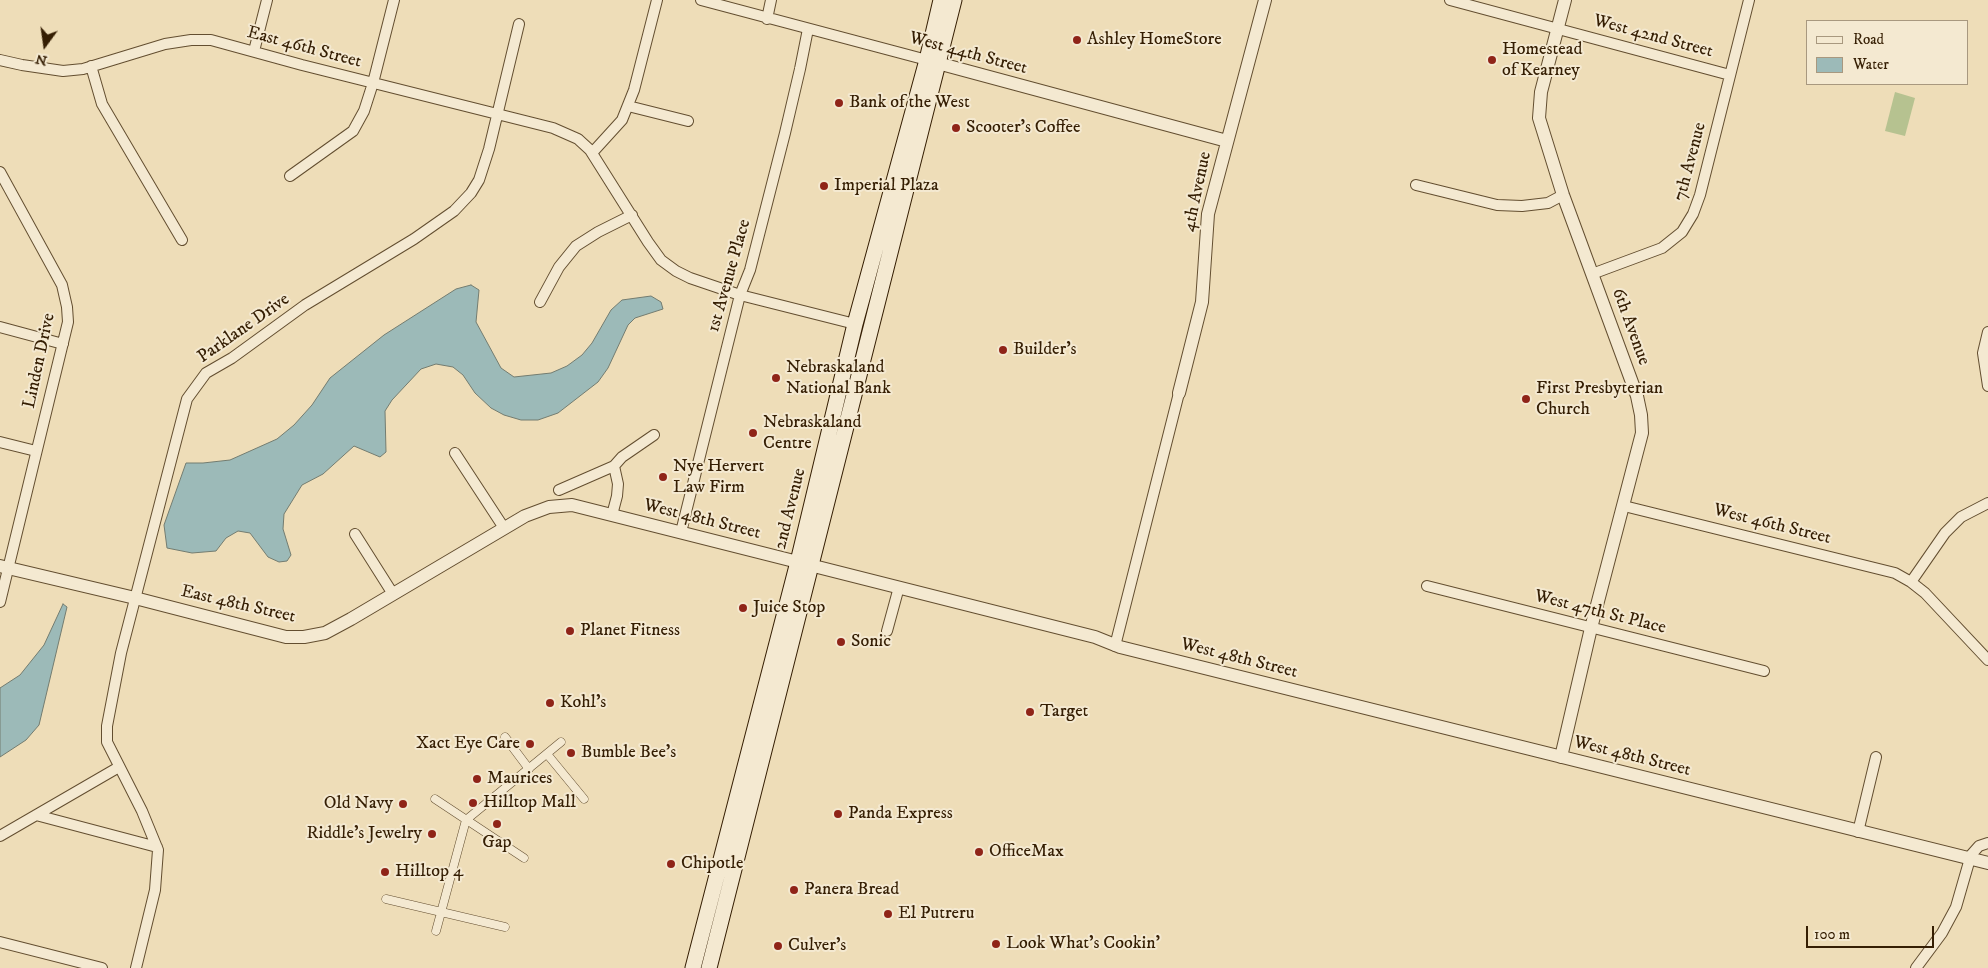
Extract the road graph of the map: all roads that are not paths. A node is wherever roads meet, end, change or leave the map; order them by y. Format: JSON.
{"nodes":[{"id":1,"x":267,"y":0,"type":"edge"},
{"id":2,"x":394,"y":0,"type":"edge"},
{"id":3,"x":657,"y":0,"type":"edge"},
{"id":4,"x":701,"y":0,"type":"edge"},
{"id":5,"x":771,"y":0,"type":"edge"},
{"id":6,"x":941,"y":0,"type":"edge"},
{"id":7,"x":954,"y":0,"type":"edge"},
{"id":8,"x":1264,"y":0,"type":"edge"},
{"id":9,"x":1450,"y":0,"type":"edge"},
{"id":10,"x":1565,"y":0,"type":"edge"},
{"id":11,"x":1749,"y":0,"type":"edge"},
{"id":12,"x":767,"y":19,"type":"junction"},
{"id":13,"x":518,"y":24,"type":"dead end"},
{"id":14,"x":1557,"y":28,"type":"junction"},
{"id":15,"x":808,"y":29,"type":"junction"},
{"id":16,"x":254,"y":51,"type":"junction"},
{"id":17,"x":0,"y":60,"type":"edge"},
{"id":18,"x":932,"y":62,"type":"junction"},
{"id":19,"x":91,"y":66,"type":"junction"},
{"id":20,"x":1730,"y":75,"type":"junction"},
{"id":21,"x":373,"y":83,"type":"junction"},
{"id":22,"x":628,"y":106,"type":"junction"},
{"id":23,"x":498,"y":114,"type":"junction"},
{"id":24,"x":688,"y":121,"type":"dead end"},
{"id":25,"x":1227,"y":141,"type":"junction"},
{"id":26,"x":592,"y":153,"type":"junction"},
{"id":27,"x":0,"y":173,"type":"edge"},
{"id":28,"x":290,"y":176,"type":"dead end"},
{"id":29,"x":1416,"y":185,"type":"dead end"},
{"id":30,"x":1563,"y":195,"type":"junction"},
{"id":31,"x":632,"y":215,"type":"junction"},
{"id":32,"x":182,"y":240,"type":"dead end"},
{"id":33,"x":1592,"y":274,"type":"junction"},
{"id":34,"x":740,"y":295,"type":"junction"},
{"id":35,"x":540,"y":302,"type":"dead end"},
{"id":36,"x":855,"y":324,"type":"junction"},
{"id":37,"x":0,"y":327,"type":"edge"},
{"id":38,"x":1988,"y":332,"type":"edge"},
{"id":39,"x":63,"y":344,"type":"junction"},
{"id":40,"x":1988,"y":386,"type":"edge"},
{"id":41,"x":1179,"y":393,"type":"joint"},
{"id":42,"x":654,"y":435,"type":"dead end"},
{"id":43,"x":0,"y":442,"type":"edge"},
{"id":44,"x":36,"y":451,"type":"junction"},
{"id":45,"x":455,"y":453,"type":"dead end"},
{"id":46,"x":614,"y":466,"type":"junction"},
{"id":47,"x":559,"y":490,"type":"dead end"},
{"id":48,"x":1988,"y":503,"type":"edge"},
{"id":49,"x":1624,"y":506,"type":"junction"},
{"id":50,"x":612,"y":515,"type":"junction"},
{"id":51,"x":504,"y":528,"type":"junction"},
{"id":52,"x":681,"y":532,"type":"junction"},
{"id":53,"x":355,"y":534,"type":"dead end"},
{"id":54,"x":804,"y":563,"type":"junction"},
{"id":55,"x":5,"y":567,"type":"edge"},
{"id":56,"x":1911,"y":582,"type":"junction"},
{"id":57,"x":1427,"y":586,"type":"dead end"},
{"id":58,"x":899,"y":587,"type":"junction"},
{"id":59,"x":393,"y":594,"type":"junction"},
{"id":60,"x":135,"y":598,"type":"junction"},
{"id":61,"x":0,"y":602,"type":"edge"},
{"id":62,"x":1592,"y":628,"type":"junction"},
{"id":63,"x":887,"y":631,"type":"dead end"},
{"id":64,"x":1115,"y":646,"type":"junction"},
{"id":65,"x":1988,"y":660,"type":"edge"},
{"id":66,"x":1764,"y":671,"type":"dead end"},
{"id":67,"x":504,"y":737,"type":"dead end"},
{"id":68,"x":562,"y":742,"type":"dead end"},
{"id":69,"x":547,"y":754,"type":"junction"},
{"id":70,"x":1561,"y":757,"type":"junction"},
{"id":71,"x":1876,"y":757,"type":"dead end"},
{"id":72,"x":119,"y":767,"type":"junction"},
{"id":73,"x":529,"y":769,"type":"junction"},
{"id":74,"x":435,"y":799,"type":"dead end"},
{"id":75,"x":584,"y":799,"type":"dead end"},
{"id":76,"x":36,"y":815,"type":"junction"},
{"id":77,"x":466,"y":820,"type":"junction"},
{"id":78,"x":1858,"y":832,"type":"junction"},
{"id":79,"x":0,"y":836,"type":"edge"},
{"id":80,"x":1988,"y":843,"type":"edge"},
{"id":81,"x":157,"y":847,"type":"junction"},
{"id":82,"x":524,"y":858,"type":"dead end"},
{"id":83,"x":1969,"y":859,"type":"junction"},
{"id":84,"x":1988,"y":863,"type":"edge"},
{"id":85,"x":386,"y":899,"type":"dead end"},
{"id":86,"x":442,"y":911,"type":"junction"},
{"id":87,"x":505,"y":927,"type":"dead end"},
{"id":88,"x":436,"y":931,"type":"dead end"},
{"id":89,"x":0,"y":942,"type":"edge"},
{"id":90,"x":102,"y":968,"type":"edge"},
{"id":91,"x":136,"y":968,"type":"edge"},
{"id":92,"x":692,"y":968,"type":"edge"},
{"id":93,"x":708,"y":968,"type":"edge"},
{"id":94,"x":1916,"y":968,"type":"edge"}],
"edges":[{"from":1,"to":16,"type":"street"},
{"from":2,"to":21,"type":"street"},
{"from":3,"to":22,"type":"street"},
{"from":4,"to":12,"type":"street","name":"West 44th Street"},
{"from":5,"to":12,"type":"street"},
{"from":6,"to":18,"type":"main road","name":"2nd Avenue"},
{"from":7,"to":18,"type":"main road","name":"2nd Avenue"},
{"from":8,"to":25,"type":"street","name":"4th Avenue"},
{"from":9,"to":14,"type":"street","name":"West 42nd Street"},
{"from":10,"to":14,"type":"street","name":"6th Avenue"},
{"from":11,"to":20,"type":"street","name":"7th Avenue"},
{"from":12,"to":15,"type":"street","name":"West 44th Street"},
{"from":13,"to":23,"type":"street","name":"Parklane Drive"},
{"from":14,"to":20,"type":"street","name":"West 42nd Street"},
{"from":14,"to":30,"type":"street","name":"6th Avenue"},
{"from":15,"to":18,"type":"street","name":"West 44th Street"},
{"from":15,"to":34,"type":"street","name":"1st Avenue Place"},
{"from":16,"to":19,"type":"street","name":"East 46th Street"},
{"from":16,"to":21,"type":"street","name":"East 46th Street"},
{"from":17,"to":19,"type":"street","name":"East 46th Street"},
{"from":18,"to":25,"type":"street","name":"West 44th Street"},
{"from":18,"to":36,"type":"main road","name":"2nd Avenue"},
{"from":18,"to":54,"type":"main road","name":"2nd Avenue"},
{"from":19,"to":32,"type":"street"},
{"from":20,"to":33,"type":"street","name":"7th Avenue"},
{"from":21,"to":23,"type":"street","name":"East 46th Street"},
{"from":21,"to":28,"type":"street"},
{"from":22,"to":24,"type":"street"},
{"from":22,"to":26,"type":"street"},
{"from":23,"to":26,"type":"street","name":"East 46th Street"},
{"from":23,"to":60,"type":"street","name":"Parklane Drive"},
{"from":25,"to":41,"type":"street","name":"4th Avenue"},
{"from":26,"to":31,"type":"street"},
{"from":27,"to":39,"type":"street","name":"Linden Drive"},
{"from":29,"to":30,"type":"street"},
{"from":30,"to":33,"type":"street","name":"6th Avenue"},
{"from":31,"to":34,"type":"street"},
{"from":31,"to":35,"type":"street"},
{"from":33,"to":49,"type":"street","name":"6th Avenue"},
{"from":34,"to":36,"type":"street"},
{"from":34,"to":52,"type":"street","name":"1st Avenue Place"},
{"from":36,"to":54,"type":"main road","name":"2nd Avenue"},
{"from":37,"to":39,"type":"street"},
{"from":38,"to":40,"type":"street"},
{"from":39,"to":44,"type":"street","name":"Linden Drive"},
{"from":41,"to":64,"type":"street"},
{"from":42,"to":46,"type":"street"},
{"from":43,"to":44,"type":"street"},
{"from":44,"to":55,"type":"street","name":"Linden Drive"},
{"from":45,"to":51,"type":"street"},
{"from":46,"to":47,"type":"street"},
{"from":46,"to":50,"type":"street"},
{"from":48,"to":56,"type":"street"},
{"from":49,"to":56,"type":"street","name":"West 46th Street"},
{"from":49,"to":62,"type":"street","name":"6th Avenue"},
{"from":50,"to":51,"type":"street","name":"West 48th Street"},
{"from":50,"to":52,"type":"street","name":"West 48th Street"},
{"from":51,"to":59,"type":"street","name":"East 48th Street"},
{"from":52,"to":54,"type":"street","name":"West 48th Street"},
{"from":53,"to":59,"type":"street"},
{"from":54,"to":58,"type":"street","name":"West 48th Street"},
{"from":54,"to":92,"type":"main road","name":"2nd Avenue"},
{"from":54,"to":93,"type":"main road","name":"2nd Avenue"},
{"from":55,"to":60,"type":"street","name":"East 48th Street"},
{"from":55,"to":61,"type":"street","name":"Linden Drive"},
{"from":56,"to":65,"type":"street","name":"West 46th Street"},
{"from":57,"to":62,"type":"street","name":"West 47th St Place"},
{"from":58,"to":63,"type":"street"},
{"from":58,"to":64,"type":"street","name":"West 48th Street"},
{"from":59,"to":60,"type":"street","name":"East 48th Street"},
{"from":60,"to":72,"type":"street","name":"Parklane Drive"},
{"from":62,"to":66,"type":"street","name":"West 47th St Place"},
{"from":62,"to":70,"type":"street","name":"6th Avenue"},
{"from":64,"to":70,"type":"street","name":"West 48th Street"},
{"from":67,"to":73,"type":"street"},
{"from":68,"to":69,"type":"street"},
{"from":69,"to":73,"type":"street"},
{"from":69,"to":75,"type":"street"},
{"from":70,"to":78,"type":"street","name":"West 48th Street"},
{"from":71,"to":78,"type":"street"},
{"from":72,"to":76,"type":"street"},
{"from":72,"to":81,"type":"street","name":"Parklane Drive"},
{"from":73,"to":77,"type":"street"},
{"from":74,"to":77,"type":"street"},
{"from":76,"to":79,"type":"street"},
{"from":76,"to":81,"type":"street"},
{"from":77,"to":82,"type":"street"},
{"from":77,"to":86,"type":"street"},
{"from":78,"to":83,"type":"street","name":"West 48th Street"},
{"from":80,"to":83,"type":"street"},
{"from":81,"to":91,"type":"street","name":"Parklane Drive"},
{"from":83,"to":84,"type":"street","name":"West 48th Street"},
{"from":83,"to":94,"type":"street"},
{"from":85,"to":86,"type":"street"},
{"from":86,"to":87,"type":"street"},
{"from":86,"to":88,"type":"street"},
{"from":89,"to":90,"type":"street"}]}
